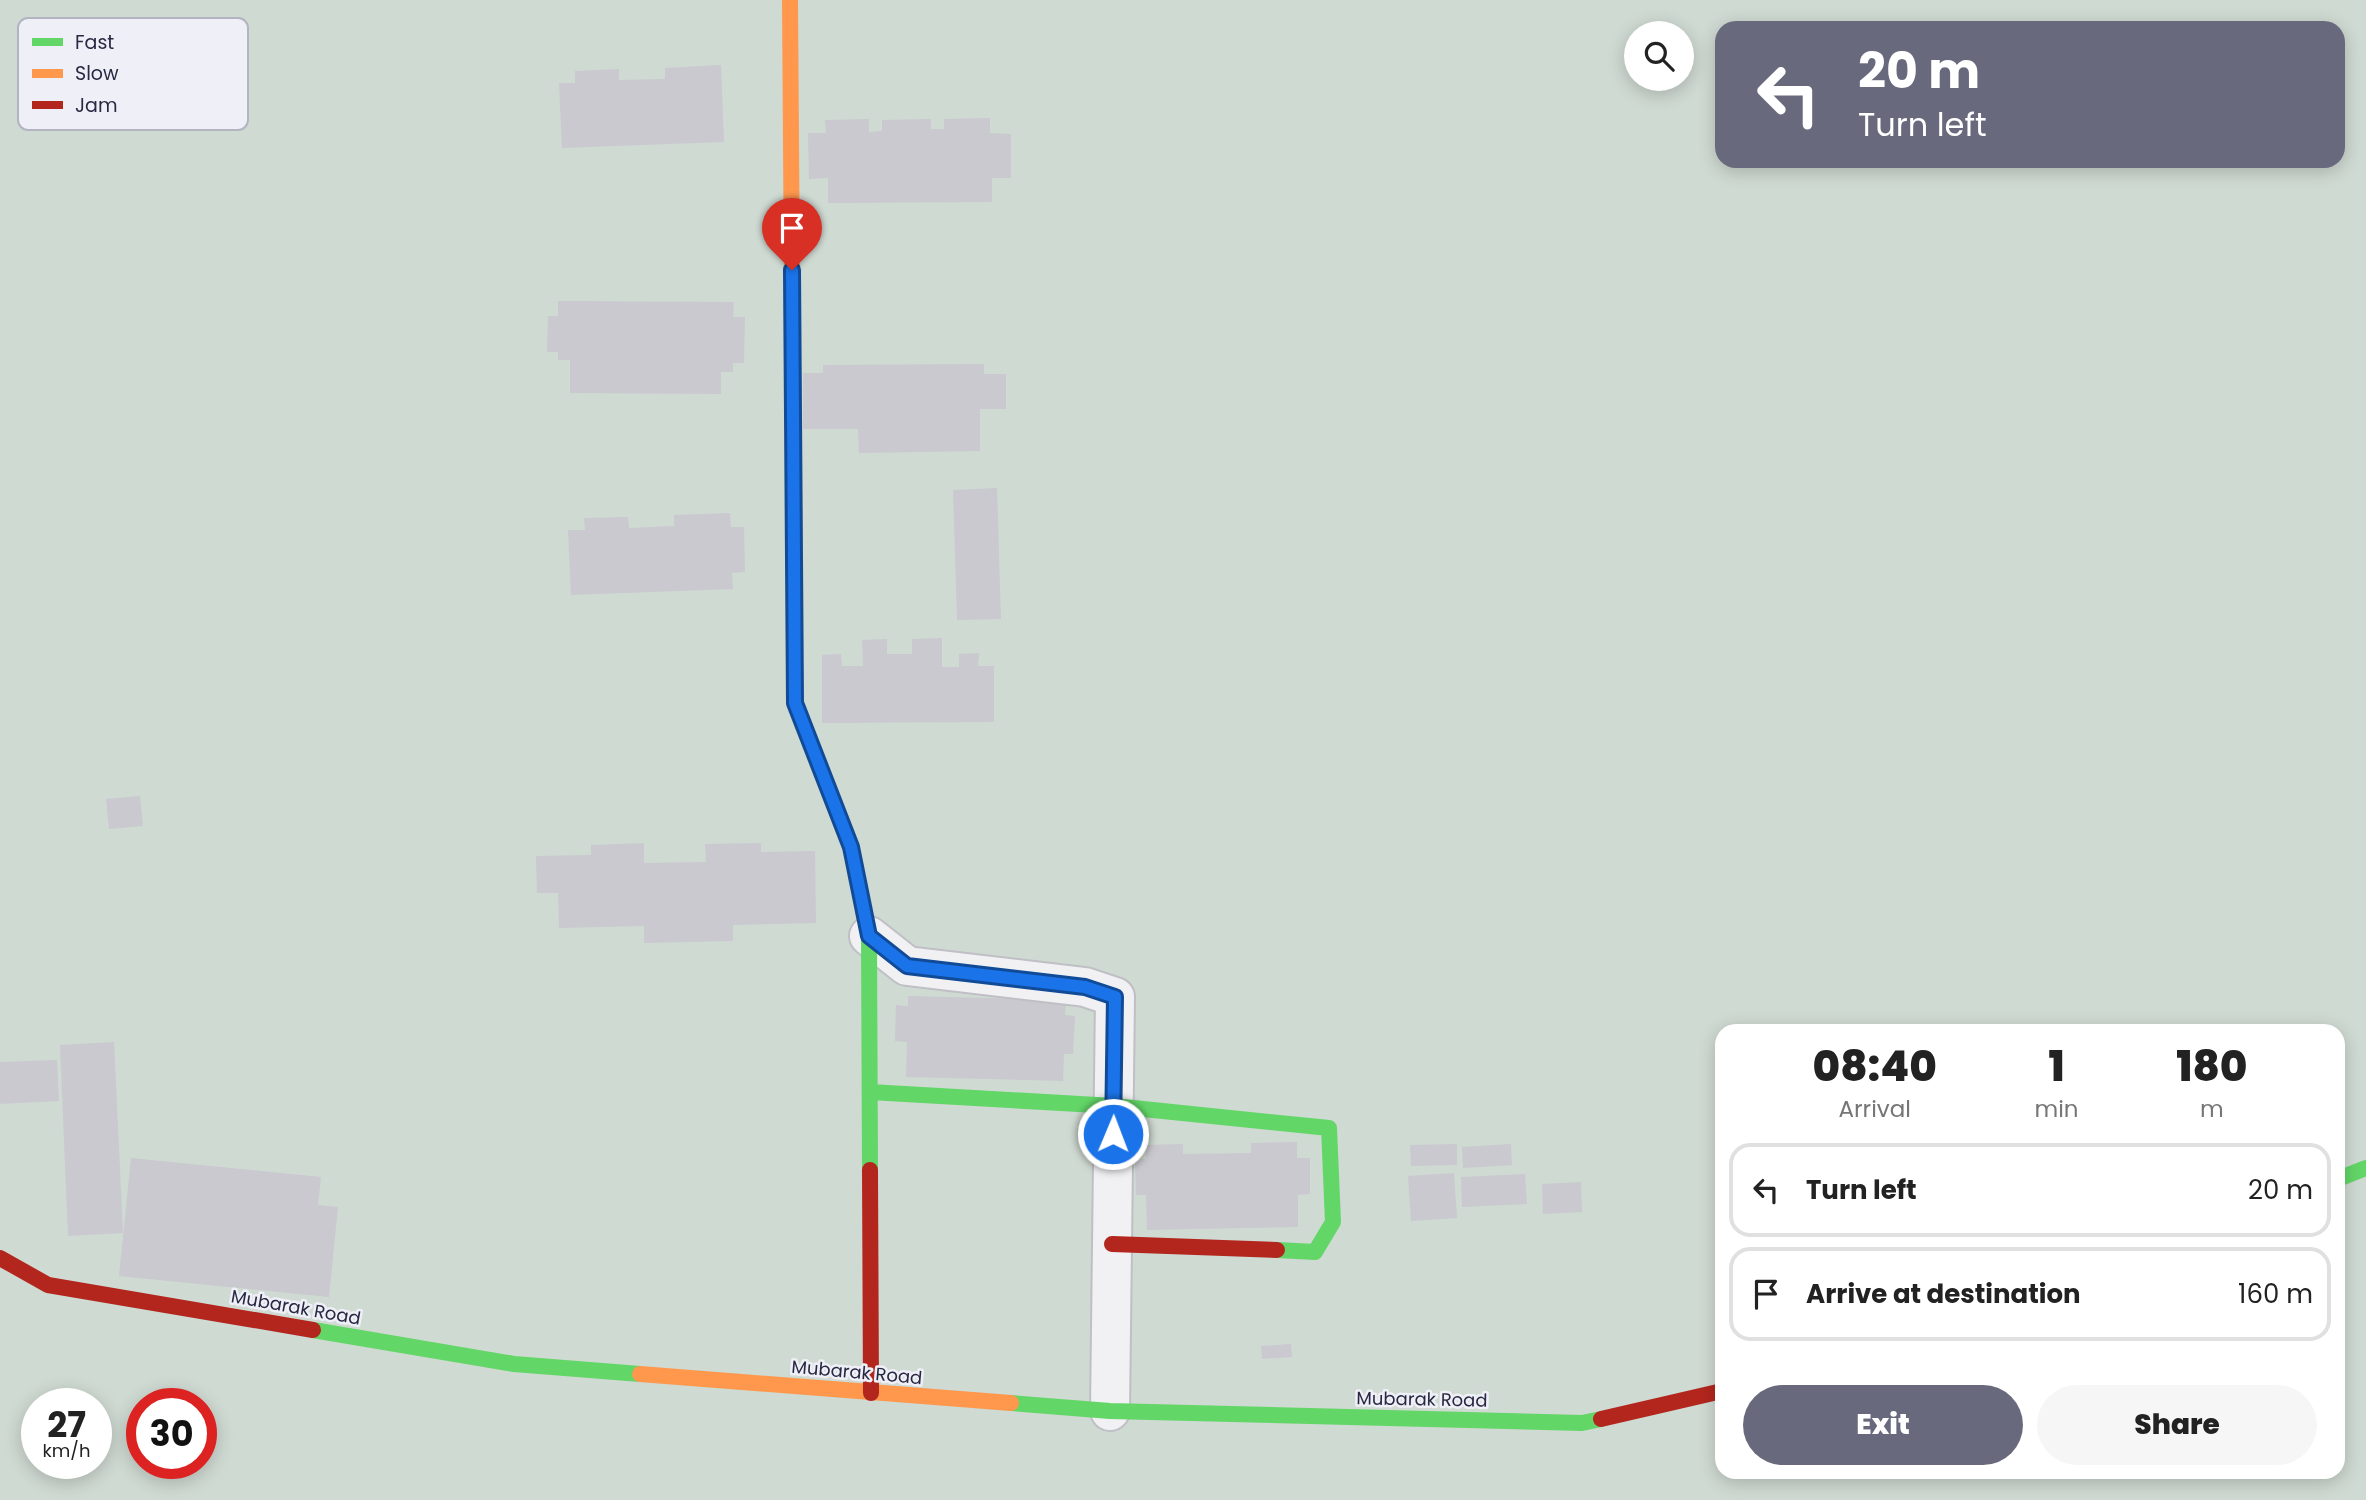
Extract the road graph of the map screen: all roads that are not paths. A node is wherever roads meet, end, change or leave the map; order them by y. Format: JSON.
{"nodes":[{"id":1,"x":790,"y":0,"type":"edge"},
{"id":2,"x":869,"y":936,"type":"junction"},
{"id":3,"x":870,"y":1092,"type":"junction"},
{"id":4,"x":1114,"y":1106,"type":"junction"},
{"id":5,"x":2366,"y":1168,"type":"edge"},
{"id":6,"x":2345,"y":1176,"type":"edge"},
{"id":7,"x":1112,"y":1244,"type":"junction"},
{"id":8,"x":0,"y":1258,"type":"edge"},
{"id":9,"x":871,"y":1393,"type":"junction"},
{"id":10,"x":1715,"y":1393,"type":"edge"},
{"id":11,"x":1110,"y":1411,"type":"junction"}],
"edges":[{"from":1,"to":2,"type":"street"},
{"from":2,"to":3,"type":"street"},
{"from":2,"to":4,"type":"street"},
{"from":3,"to":4,"type":"street"},
{"from":3,"to":9,"type":"street"},
{"from":4,"to":7,"type":"street"},
{"from":4,"to":7,"type":"street"},
{"from":5,"to":6,"type":"street"},
{"from":7,"to":11,"type":"street"},
{"from":8,"to":9,"type":"street","name":"Mubarak Road"},
{"from":9,"to":11,"type":"street","name":"Mubarak Road"},
{"from":10,"to":11,"type":"street","name":"Mubarak Road"}]}
